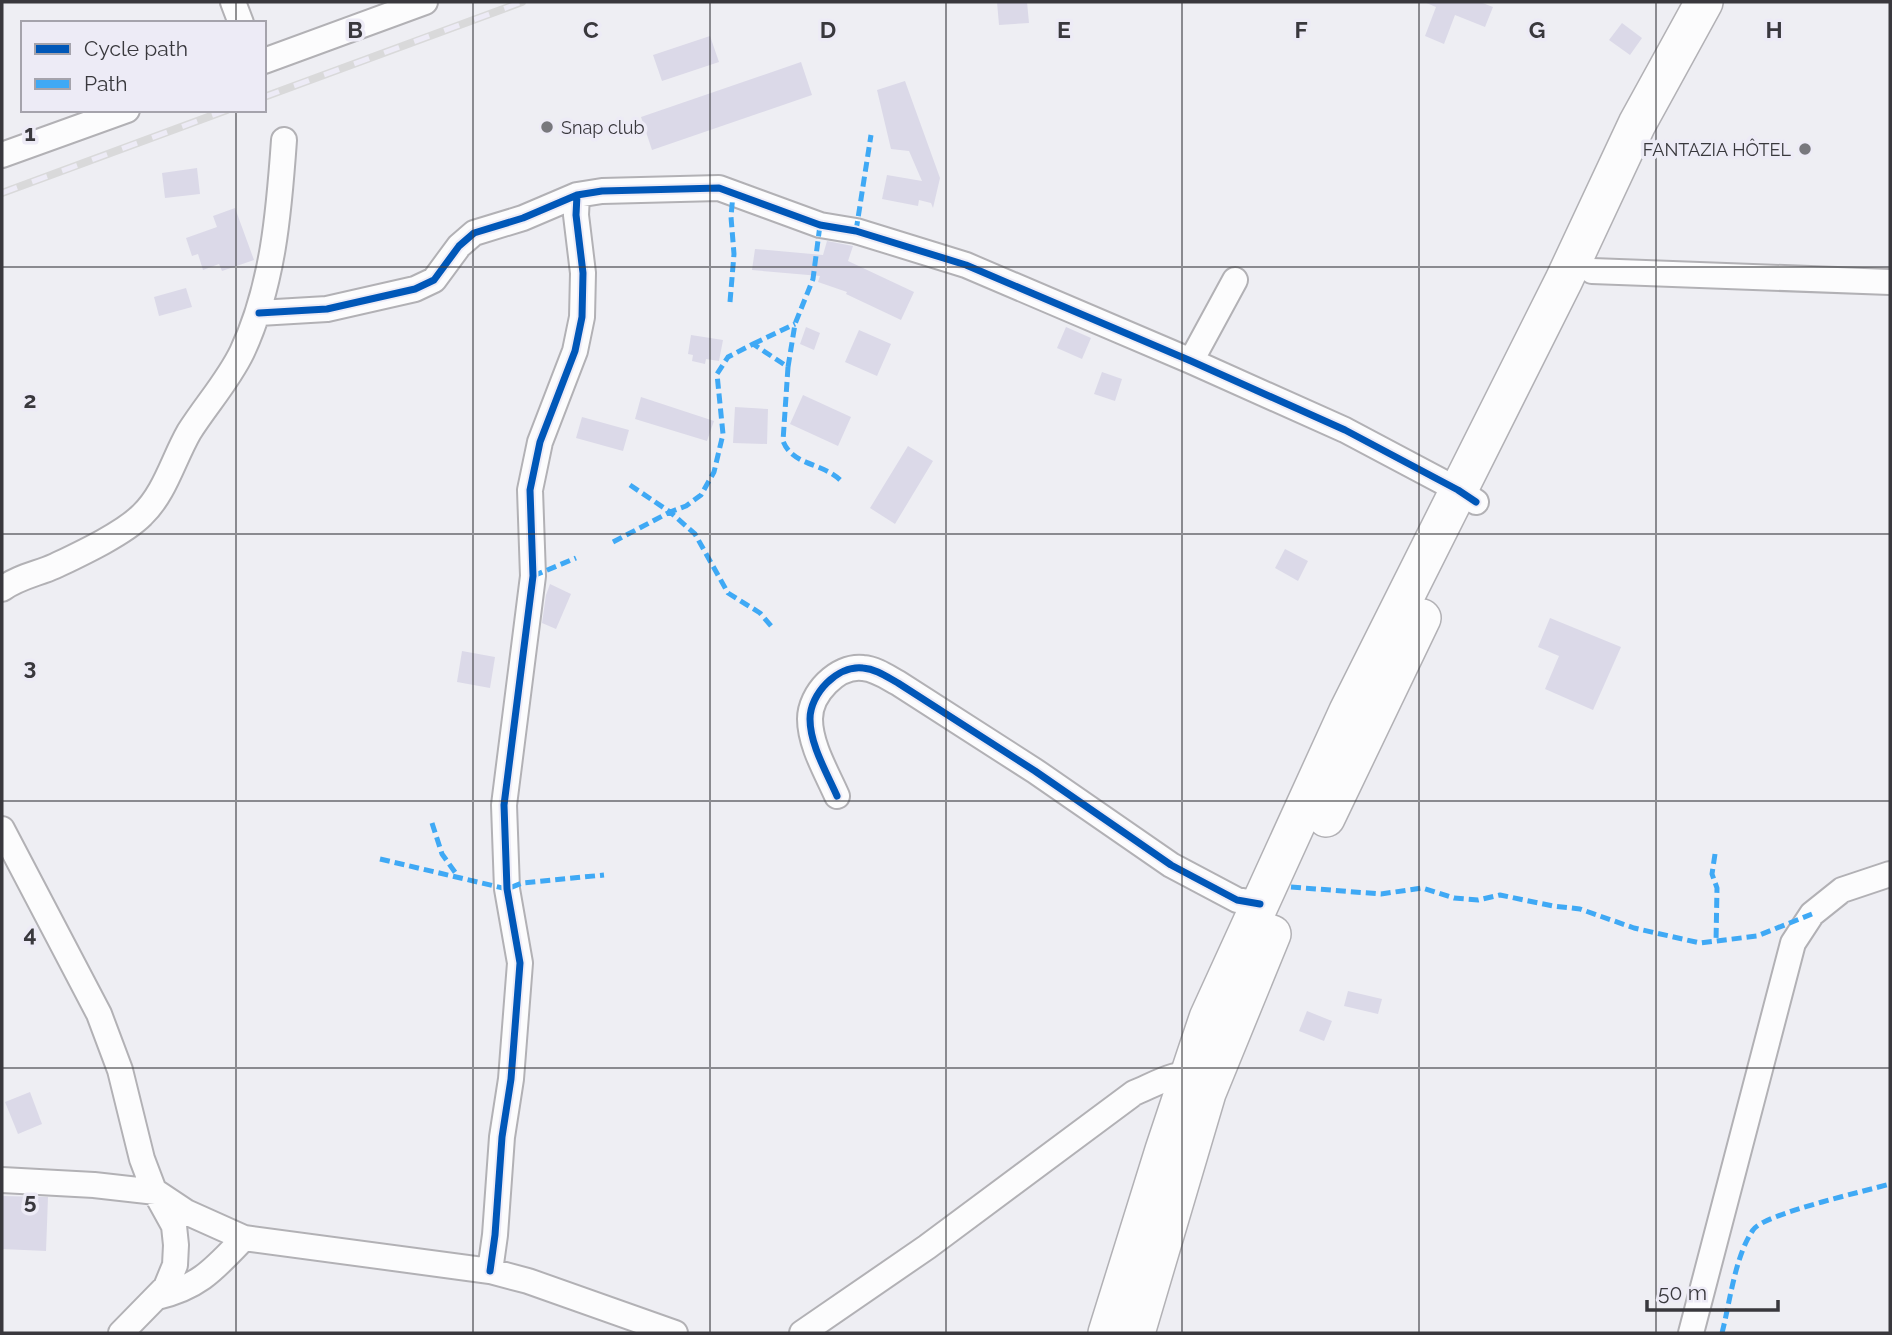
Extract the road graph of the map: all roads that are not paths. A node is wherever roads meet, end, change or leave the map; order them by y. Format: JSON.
{"nodes":[{"id":1,"x":233,"y":2,"type":"edge"},
{"id":2,"x":425,"y":2,"type":"edge"},
{"id":3,"x":1704,"y":2,"type":"edge"},
{"id":4,"x":1732,"y":2,"type":"edge"},
{"id":5,"x":240,"y":21,"type":"edge"},
{"id":6,"x":266,"y":60,"type":"edge"},
{"id":7,"x":121,"y":112,"type":"edge"},
{"id":8,"x":1649,"y":128,"type":"junction"},
{"id":9,"x":284,"y":139,"type":"dead end"},
{"id":10,"x":2,"y":155,"type":"edge"},
{"id":11,"x":577,"y":195,"type":"junction"},
{"id":12,"x":1592,"y":271,"type":"junction"},
{"id":13,"x":1235,"y":280,"type":"dead end"},
{"id":14,"x":1890,"y":282,"type":"edge"},
{"id":15,"x":259,"y":313,"type":"junction"},
{"id":16,"x":1191,"y":361,"type":"junction"},
{"id":17,"x":1467,"y":496,"type":"junction"},
{"id":18,"x":2,"y":589,"type":"edge"},
{"id":19,"x":837,"y":796,"type":"dead end"},
{"id":20,"x":2,"y":829,"type":"edge"},
{"id":21,"x":1890,"y":874,"type":"edge"},
{"id":22,"x":1260,"y":904,"type":"junction"},
{"id":23,"x":1201,"y":1075,"type":"junction"},
{"id":24,"x":2,"y":1180,"type":"edge"},
{"id":25,"x":156,"y":1192,"type":"junction"},
{"id":26,"x":244,"y":1238,"type":"junction"},
{"id":27,"x":490,"y":1271,"type":"junction"},
{"id":28,"x":157,"y":1297,"type":"junction"},
{"id":29,"x":121,"y":1333,"type":"edge"},
{"id":30,"x":675,"y":1333,"type":"edge"},
{"id":31,"x":802,"y":1333,"type":"edge"},
{"id":32,"x":1107,"y":1333,"type":"edge"},
{"id":33,"x":1136,"y":1333,"type":"edge"},
{"id":34,"x":1691,"y":1333,"type":"edge"}],
"edges":[{"from":1,"to":5,"type":"street"},
{"from":2,"to":6,"type":"street"},
{"from":3,"to":8,"type":"highway"},
{"from":4,"to":8,"type":"highway"},
{"from":7,"to":10,"type":"street"},
{"from":8,"to":12,"type":"highway"},
{"from":8,"to":17,"type":"highway"},
{"from":9,"to":15,"type":"street"},
{"from":11,"to":15,"type":"street"},
{"from":11,"to":16,"type":"street"},
{"from":11,"to":27,"type":"street"},
{"from":12,"to":14,"type":"street"},
{"from":12,"to":17,"type":"highway"},
{"from":13,"to":16,"type":"street"},
{"from":15,"to":18,"type":"street"},
{"from":16,"to":17,"type":"street"},
{"from":17,"to":22,"type":"highway"},
{"from":17,"to":23,"type":"highway"},
{"from":19,"to":22,"type":"street"},
{"from":20,"to":25,"type":"street"},
{"from":21,"to":34,"type":"street"},
{"from":22,"to":23,"type":"highway"},
{"from":23,"to":31,"type":"street"},
{"from":23,"to":32,"type":"highway"},
{"from":23,"to":33,"type":"highway"},
{"from":24,"to":25,"type":"street"},
{"from":25,"to":26,"type":"street"},
{"from":25,"to":28,"type":"street"},
{"from":26,"to":27,"type":"street"},
{"from":26,"to":28,"type":"street"},
{"from":27,"to":30,"type":"street"},
{"from":28,"to":29,"type":"street"}]}
